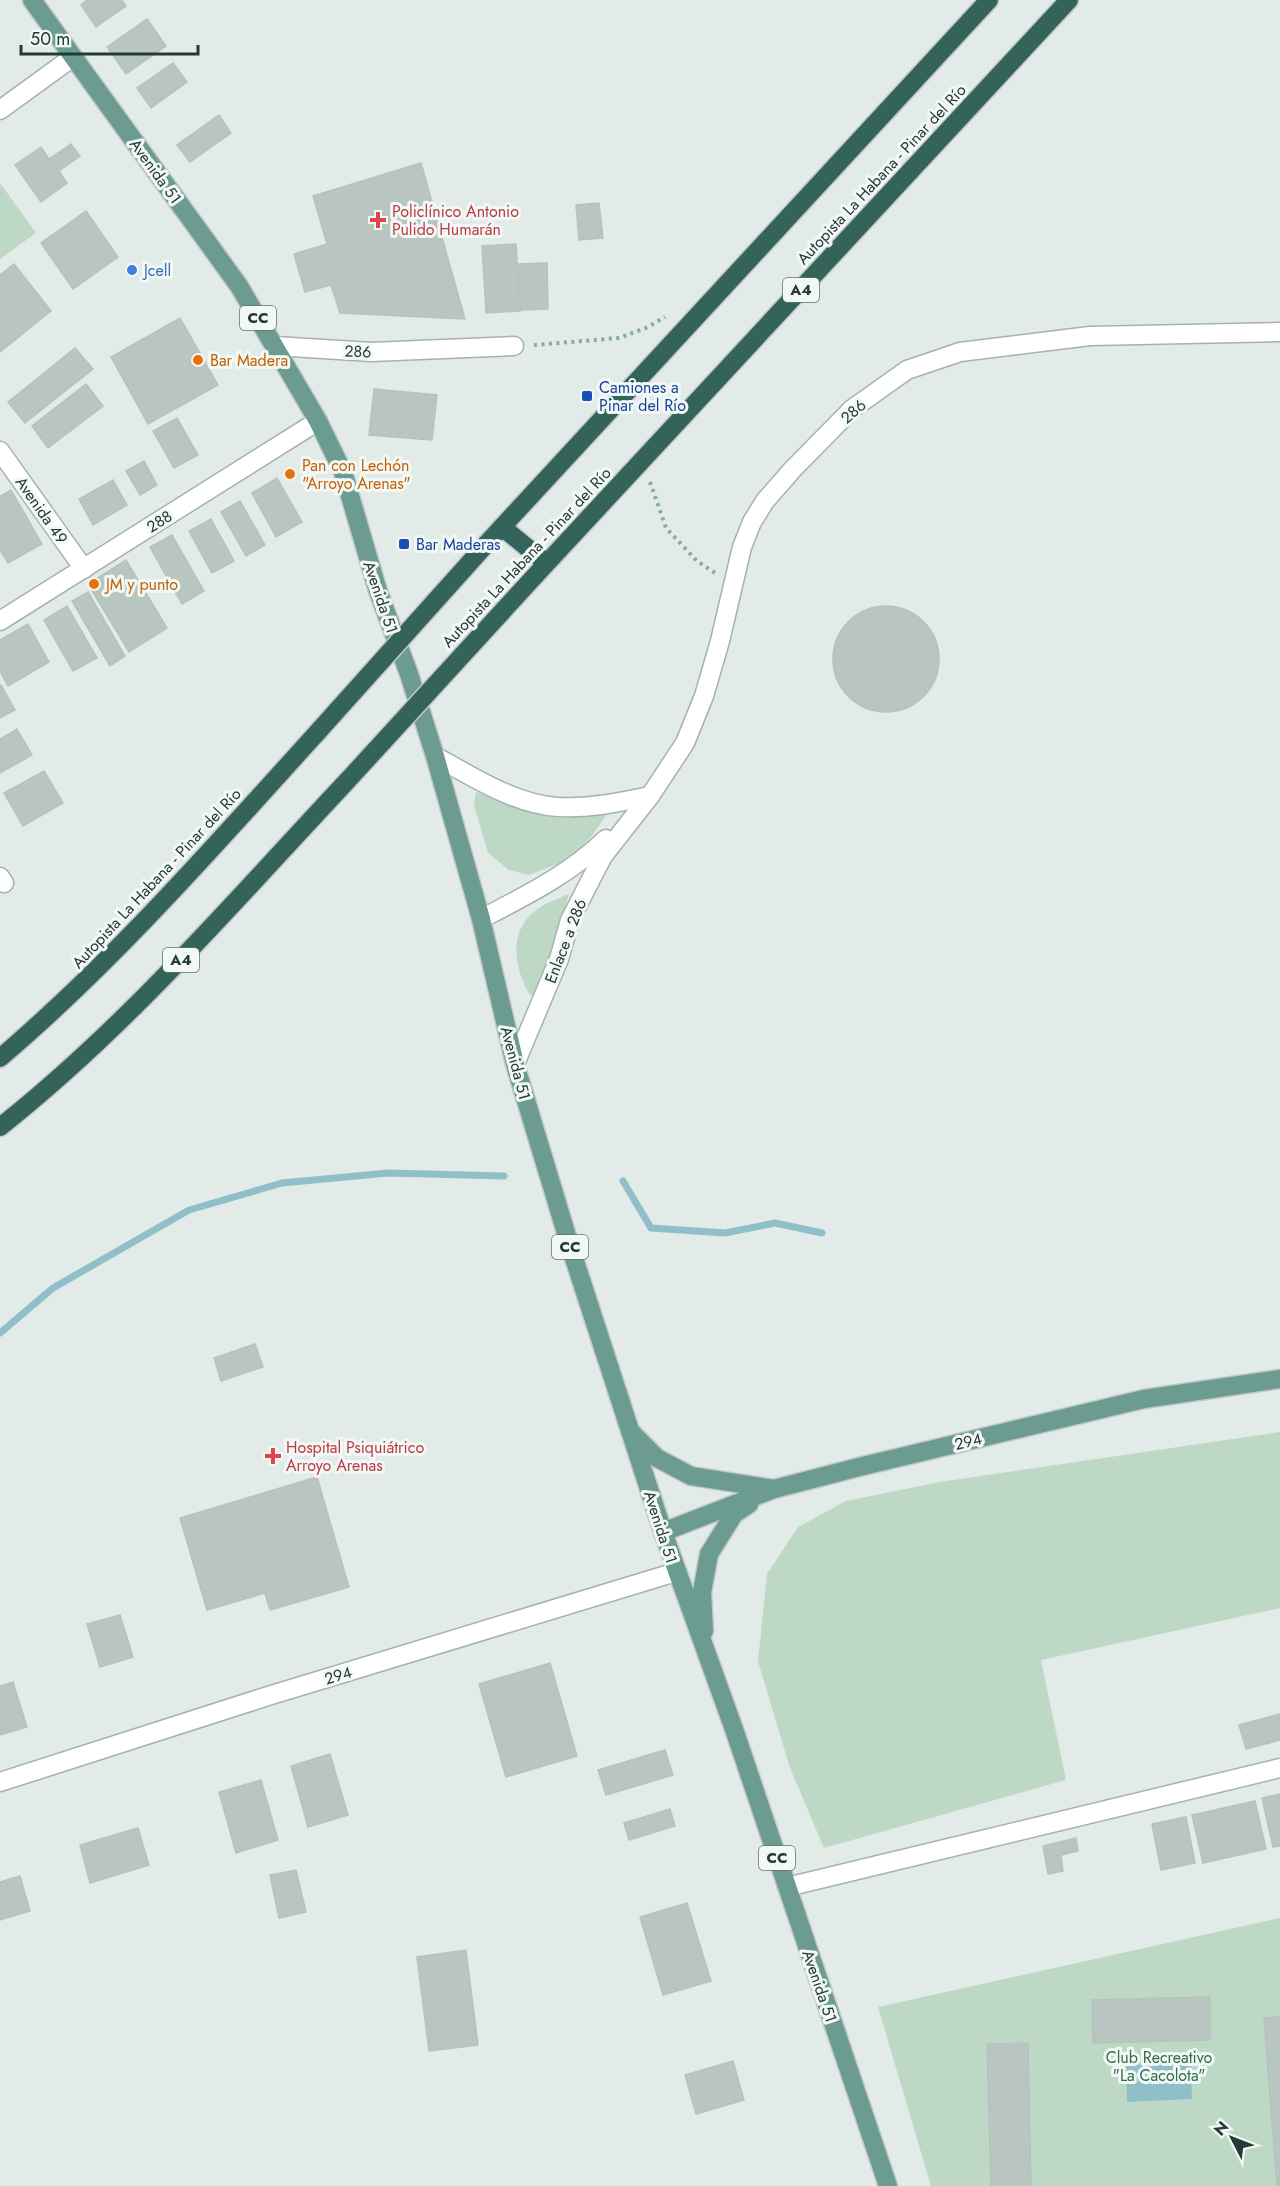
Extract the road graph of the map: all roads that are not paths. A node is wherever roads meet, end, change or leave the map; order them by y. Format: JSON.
{"nodes":[{"id":1,"x":32,"y":0,"type":"edge"},
{"id":2,"x":989,"y":0,"type":"edge"},
{"id":3,"x":1069,"y":0,"type":"edge"},
{"id":4,"x":74,"y":57,"type":"junction"},
{"id":5,"x":0,"y":110,"type":"edge"},
{"id":6,"x":1280,"y":332,"type":"edge"},
{"id":7,"x":275,"y":346,"type":"junction"},
{"id":8,"x":514,"y":346,"type":"road end"},
{"id":9,"x":318,"y":421,"type":"junction"},
{"id":10,"x":0,"y":451,"type":"edge"},
{"id":11,"x":496,"y":533,"type":"junction"},
{"id":12,"x":546,"y":563,"type":"junction"},
{"id":13,"x":84,"y":569,"type":"junction"},
{"id":14,"x":0,"y":621,"type":"edge"},
{"id":15,"x":435,"y":756,"type":"junction"},
{"id":16,"x":650,"y":796,"type":"junction"},
{"id":17,"x":481,"y":919,"type":"junction"},
{"id":18,"x":0,"y":1058,"type":"edge"},
{"id":19,"x":515,"y":1064,"type":"junction"},
{"id":20,"x":0,"y":1127,"type":"edge"},
{"id":21,"x":1280,"y":1379,"type":"edge"},
{"id":22,"x":629,"y":1429,"type":"junction"},
{"id":23,"x":774,"y":1489,"type":"junction"},
{"id":24,"x":663,"y":1532,"type":"junction"},
{"id":25,"x":676,"y":1572,"type":"junction"},
{"id":26,"x":706,"y":1654,"type":"junction"},
{"id":27,"x":1280,"y":1768,"type":"edge"},
{"id":28,"x":0,"y":1782,"type":"edge"},
{"id":29,"x":787,"y":1887,"type":"junction"},
{"id":30,"x":888,"y":2186,"type":"edge"}],
"edges":[{"from":1,"to":4,"type":"main road","name":"Avenida 51","number":"CC"},
{"from":2,"to":11,"type":"highway","name":"Autopista La Habana - Pinar del Río"},
{"from":3,"to":12,"type":"highway","name":"Autopista La Habana - Pinar del Río","number":"A4"},
{"from":4,"to":5,"type":"street"},
{"from":4,"to":7,"type":"main road","name":"Avenida 51","number":"CC"},
{"from":6,"to":16,"type":"street","name":"286"},
{"from":7,"to":8,"type":"street","name":"286"},
{"from":7,"to":9,"type":"main road","name":"Avenida 51","number":"CC"},
{"from":9,"to":13,"type":"street","name":"288"},
{"from":9,"to":15,"type":"main road","name":"Avenida 51","number":"CC"},
{"from":10,"to":13,"type":"street","name":"Avenida 49"},
{"from":11,"to":12,"type":"highway"},
{"from":11,"to":18,"type":"highway","name":"Autopista La Habana - Pinar del Río","bridge":true},
{"from":12,"to":20,"type":"highway","name":"Autopista La Habana - Pinar del Río","number":"A4","bridge":true},
{"from":13,"to":14,"type":"street","name":"288"},
{"from":15,"to":16,"type":"street"},
{"from":15,"to":17,"type":"main road","name":"Avenida 51","number":"CC"},
{"from":16,"to":17,"type":"street","name":"Enlace a 286"},
{"from":16,"to":19,"type":"street","name":"Enlace a 286"},
{"from":17,"to":19,"type":"main road","name":"Avenida 51","number":"CC"},
{"from":19,"to":22,"type":"main road","name":"Avenida 51","number":"CC"},
{"from":21,"to":23,"type":"main road","name":"294"},
{"from":22,"to":23,"type":"main road"},
{"from":22,"to":24,"type":"main road","name":"Avenida 51","number":"CC"},
{"from":23,"to":24,"type":"main road","name":"294"},
{"from":23,"to":26,"type":"main road"},
{"from":24,"to":25,"type":"main road","name":"Avenida 51","number":"CC"},
{"from":25,"to":26,"type":"main road","name":"Avenida 51","number":"CC"},
{"from":25,"to":28,"type":"street","name":"294"},
{"from":26,"to":29,"type":"main road","name":"Avenida 51","number":"CC"},
{"from":27,"to":29,"type":"street"},
{"from":29,"to":30,"type":"main road","name":"Avenida 51","number":"CC"}]}
